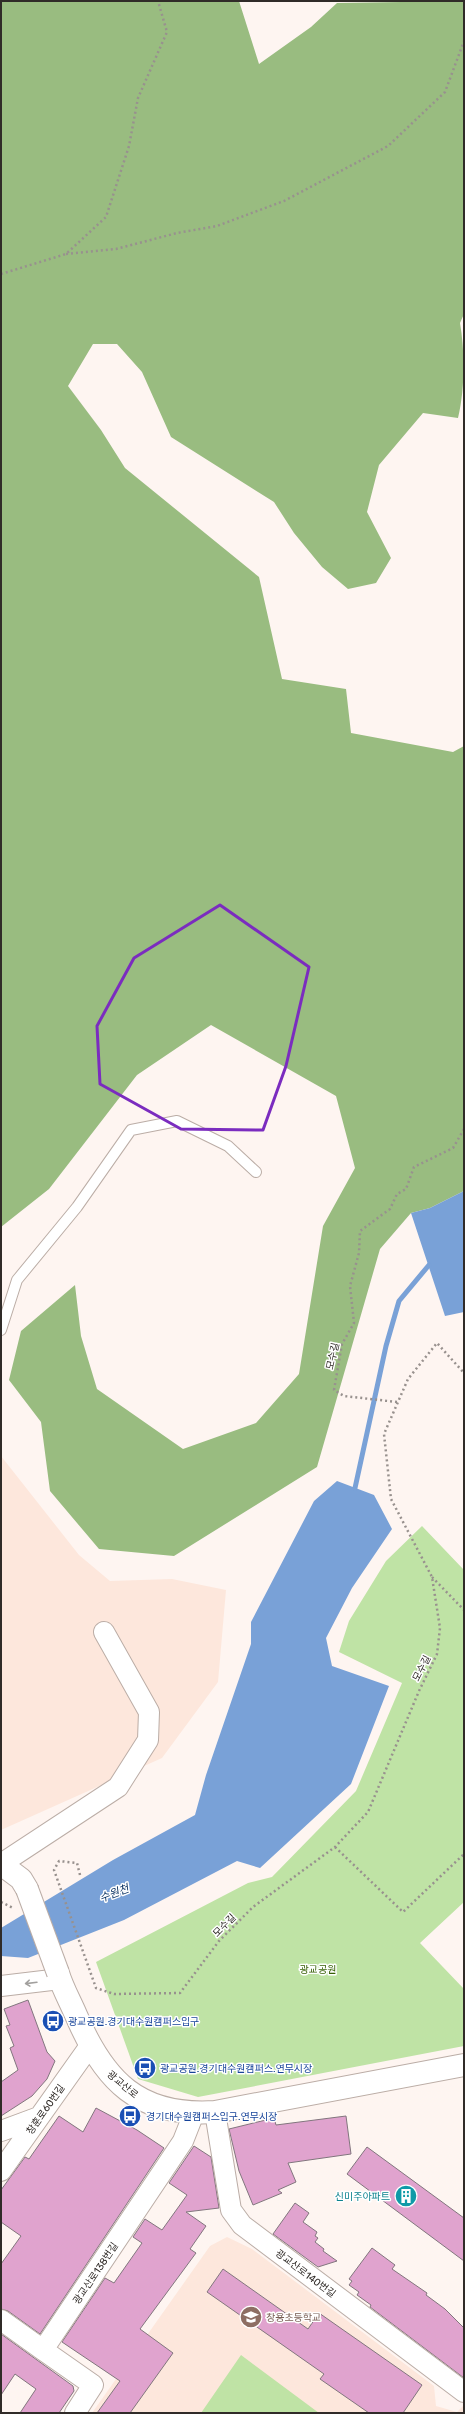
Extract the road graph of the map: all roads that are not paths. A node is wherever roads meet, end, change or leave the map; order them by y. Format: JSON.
{"nodes":[{"id":1,"x":256,"y":1172,"type":"dead end"},
{"id":2,"x":1,"y":1330,"type":"edge"},
{"id":3,"x":104,"y":1632,"type":"dead end"},
{"id":4,"x":1,"y":1864,"type":"edge"},
{"id":5,"x":59,"y":1976,"type":"junction"},
{"id":6,"x":1,"y":1986,"type":"edge"},
{"id":7,"x":89,"y":2047,"type":"junction"},
{"id":8,"x":464,"y":2065,"type":"edge"},
{"id":9,"x":205,"y":2113,"type":"junction"},
{"id":10,"x":39,"y":2117,"type":"junction"},
{"id":11,"x":1,"y":2131,"type":"edge"},
{"id":12,"x":1,"y":2171,"type":"edge"},
{"id":13,"x":1,"y":2320,"type":"edge"},
{"id":14,"x":42,"y":2350,"type":"junction"},
{"id":15,"x":464,"y":2392,"type":"edge"},
{"id":16,"x":75,"y":2413,"type":"edge"}],
"edges":[{"from":1,"to":2,"type":"lane"},
{"from":3,"to":4,"type":"street"},
{"from":4,"to":5,"type":"street","name":"광교산로","bridge":true},
{"from":5,"to":6,"type":"street","one_way":true},
{"from":5,"to":7,"type":"street","name":"광교산로"},
{"from":7,"to":9,"type":"street","name":"광교산로"},
{"from":7,"to":10,"type":"street","name":"창훈로60번길"},
{"from":8,"to":9,"type":"street","name":"광교산로"},
{"from":9,"to":14,"type":"street","name":"광교산로138번길"},
{"from":9,"to":15,"type":"street","name":"광교산로140번길"},
{"from":10,"to":11,"type":"street"},
{"from":10,"to":12,"type":"street","name":"창훈로60번길"},
{"from":13,"to":14,"type":"street"},
{"from":14,"to":16,"type":"street"}]}
